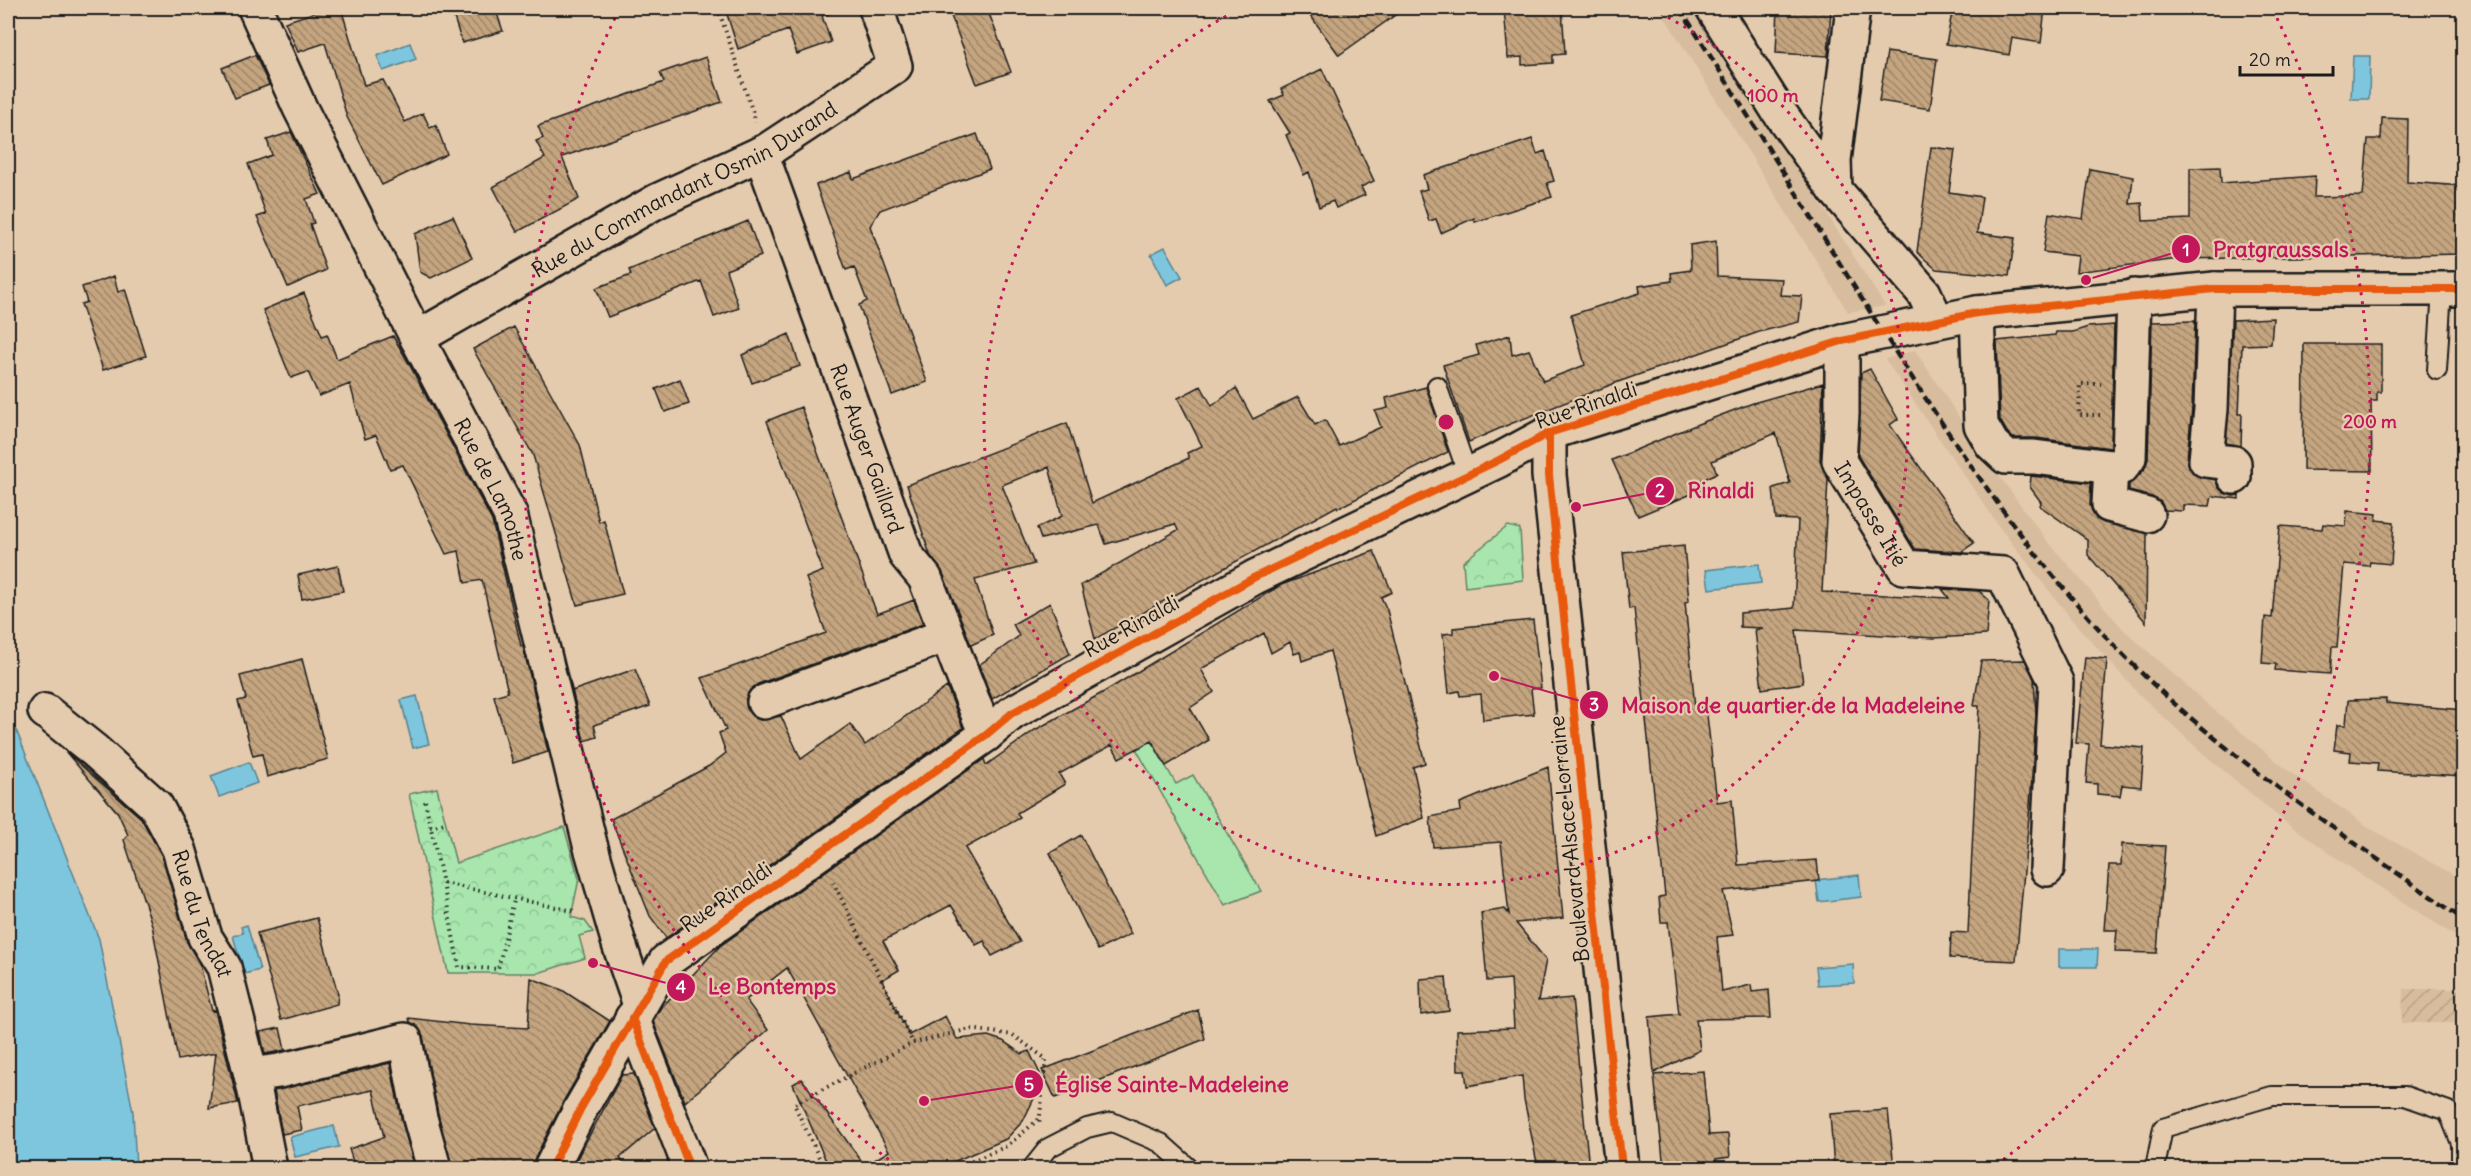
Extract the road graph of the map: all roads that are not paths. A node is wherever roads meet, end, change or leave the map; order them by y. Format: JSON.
{"nodes":[{"id":1,"x":255,"y":8,"type":"edge"},
{"id":2,"x":876,"y":8,"type":"edge"},
{"id":3,"x":1713,"y":8,"type":"edge"},
{"id":4,"x":1853,"y":8,"type":"edge"},
{"id":5,"x":764,"y":152,"type":"junction"},
{"id":6,"x":1835,"y":190,"type":"junction"},
{"id":7,"x":2215,"y":289,"type":"junction"},
{"id":8,"x":2453,"y":289,"type":"edge"},
{"id":9,"x":2134,"y":296,"type":"junction"},
{"id":10,"x":1977,"y":313,"type":"junction"},
{"id":11,"x":1937,"y":321,"type":"junction"},
{"id":12,"x":417,"y":338,"type":"junction"},
{"id":13,"x":1842,"y":341,"type":"junction"},
{"id":14,"x":2437,"y":370,"type":"dead end"},
{"id":15,"x":1437,"y":386,"type":"dead end"},
{"id":16,"x":1549,"y":433,"type":"junction"},
{"id":17,"x":2111,"y":467,"type":"junction"},
{"id":18,"x":1468,"y":475,"type":"junction"},
{"id":19,"x":2234,"y":477,"type":"dead end"},
{"id":20,"x":2147,"y":515,"type":"dead end"},
{"id":21,"x":947,"y":635,"type":"junction"},
{"id":22,"x":764,"y":702,"type":"dead end"},
{"id":23,"x":45,"y":711,"type":"dead end"},
{"id":24,"x":986,"y":735,"type":"junction"},
{"id":25,"x":2047,"y":869,"type":"dead end"},
{"id":26,"x":636,"y":1012,"type":"junction"},
{"id":27,"x":251,"y":1075,"type":"junction"},
{"id":28,"x":270,"y":1168,"type":"edge"},
{"id":29,"x":434,"y":1168,"type":"edge"},
{"id":30,"x":551,"y":1168,"type":"edge"},
{"id":31,"x":690,"y":1168,"type":"edge"},
{"id":32,"x":1032,"y":1168,"type":"edge"},
{"id":33,"x":1189,"y":1168,"type":"edge"},
{"id":34,"x":1622,"y":1168,"type":"edge"},
{"id":35,"x":2155,"y":1168,"type":"edge"},
{"id":36,"x":2461,"y":1168,"type":"edge"}],
"edges":[{"from":1,"to":12,"type":"street","name":"Rue de Lamothe"},
{"from":2,"to":5,"type":"street","name":"Rue du Commandant Osmin Durand"},
{"from":3,"to":6,"type":"street"},
{"from":4,"to":6,"type":"street"},
{"from":5,"to":12,"type":"street","name":"Rue du Commandant Osmin Durand"},
{"from":5,"to":21,"type":"street","name":"Rue Auger Gaillard"},
{"from":6,"to":11,"type":"street"},
{"from":7,"to":8,"type":"street","name":"Rue Rinaldi"},
{"from":7,"to":9,"type":"street","name":"Rue Rinaldi"},
{"from":7,"to":19,"type":"street"},
{"from":8,"to":14,"type":"lane"},
{"from":9,"to":10,"type":"street","name":"Rue Rinaldi"},
{"from":9,"to":17,"type":"street"},
{"from":10,"to":11,"type":"street","name":"Rue Rinaldi"},
{"from":10,"to":17,"type":"street"},
{"from":11,"to":13,"type":"street","name":"Rue Rinaldi"},
{"from":12,"to":26,"type":"street","name":"Rue de Lamothe"},
{"from":13,"to":16,"type":"street","name":"Rue Rinaldi"},
{"from":13,"to":25,"type":"street","name":"Impasse Itié"},
{"from":15,"to":18,"type":"lane"},
{"from":16,"to":18,"type":"street","name":"Rue Rinaldi"},
{"from":16,"to":34,"type":"street","name":"Boulevard Alsace Lorraine"},
{"from":17,"to":20,"type":"street"},
{"from":18,"to":24,"type":"street","name":"Rue Rinaldi"},
{"from":21,"to":22,"type":"street"},
{"from":21,"to":24,"type":"street","name":"Rue Auger Gaillard"},
{"from":23,"to":27,"type":"street","name":"Rue du Tendat"},
{"from":24,"to":26,"type":"street","name":"Rue Rinaldi"},
{"from":26,"to":30,"type":"street","name":"Rue Rinaldi"},
{"from":26,"to":31,"type":"street","name":"Rue de Lamothe"},
{"from":27,"to":28,"type":"street","name":"Rue du Tendat"},
{"from":27,"to":29,"type":"street"},
{"from":32,"to":33,"type":"lane"},
{"from":35,"to":36,"type":"lane"}]}
